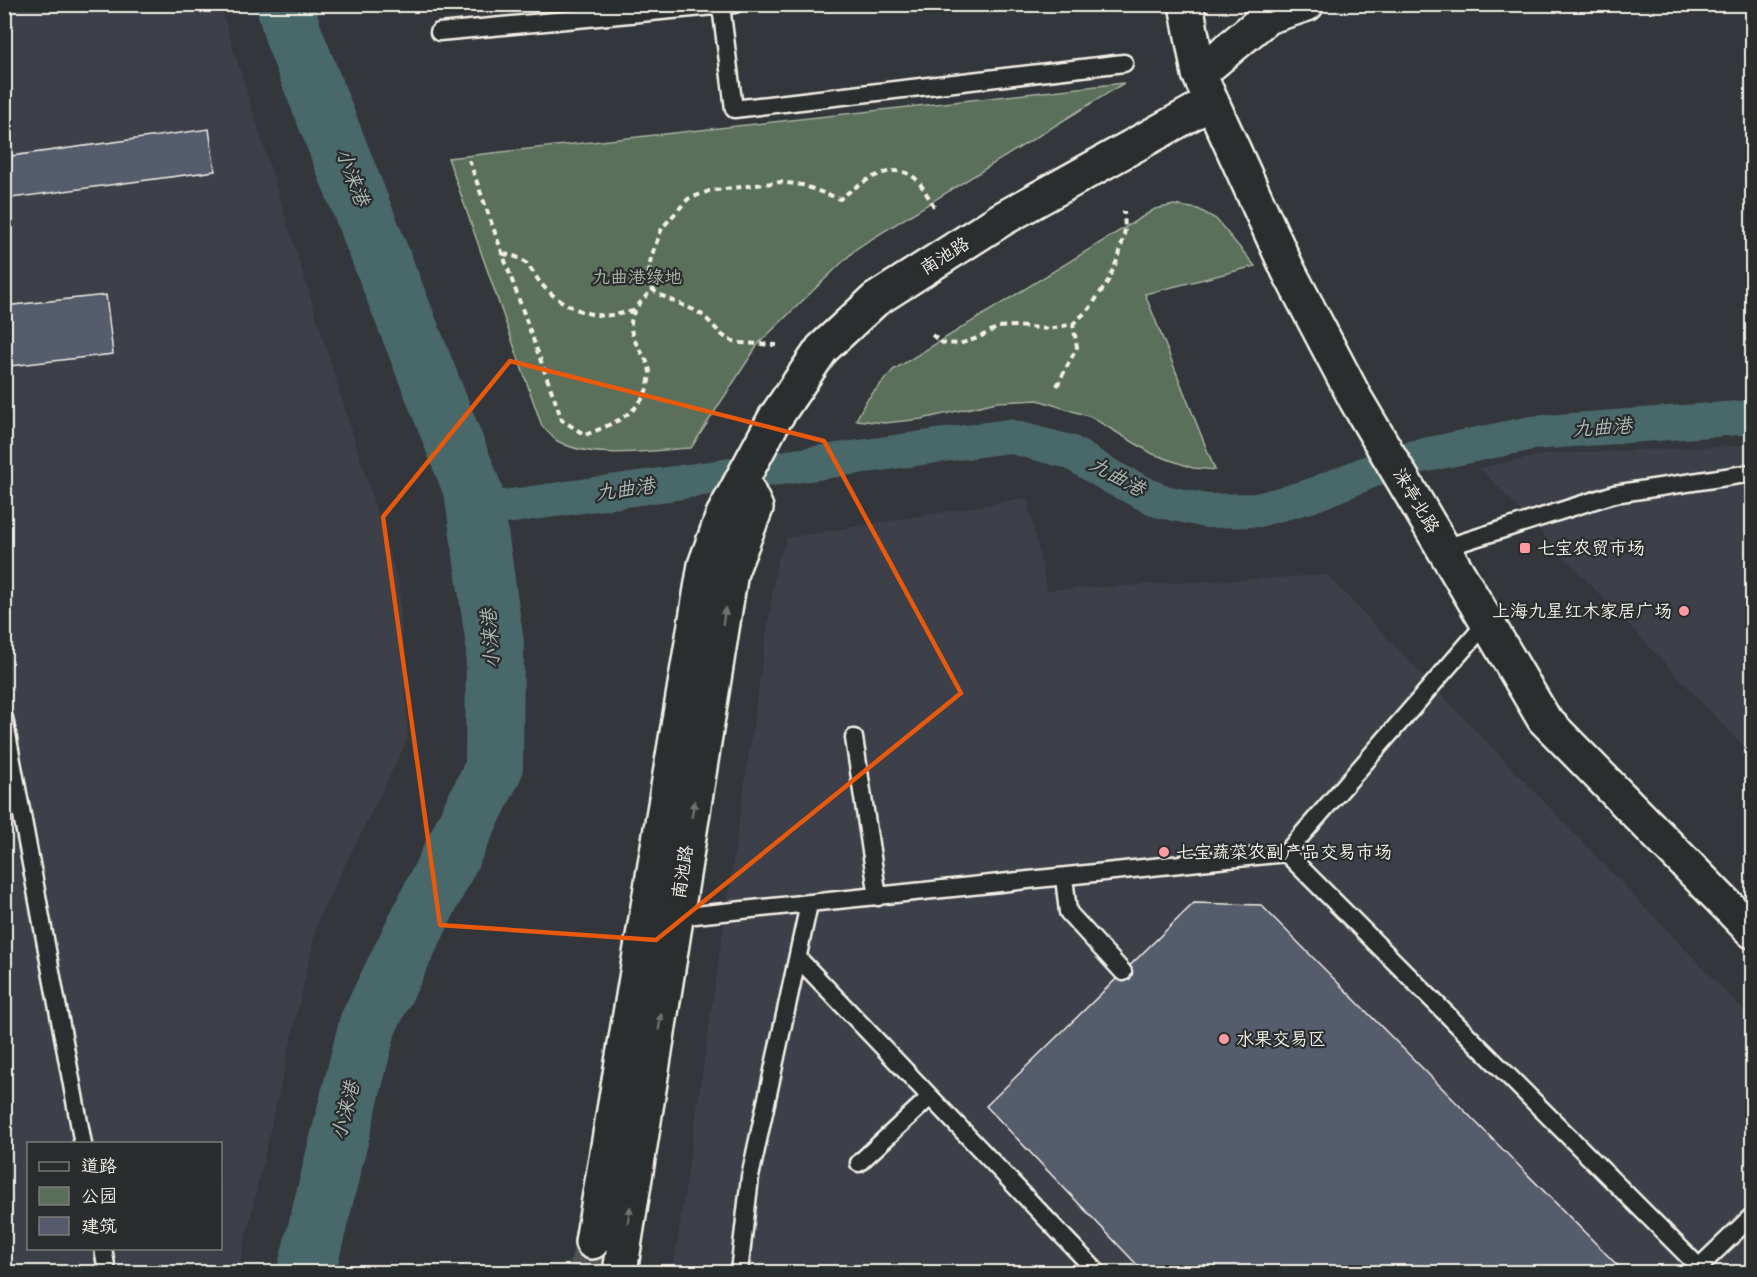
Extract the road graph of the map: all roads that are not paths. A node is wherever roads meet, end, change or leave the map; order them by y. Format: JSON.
{"nodes":[{"id":1,"x":1186,"y":4,"type":"edge"},
{"id":2,"x":1307,"y":4,"type":"edge"},
{"id":3,"x":728,"y":5,"type":"edge"},
{"id":4,"x":692,"y":6,"type":"edge"},
{"id":5,"x":439,"y":32,"type":"dead end"},
{"id":6,"x":1124,"y":63,"type":"dead end"},
{"id":7,"x":1205,"y":88,"type":"junction"},
{"id":8,"x":1752,"y":473,"type":"edge"},
{"id":9,"x":742,"y":479,"type":"junction"},
{"id":10,"x":1444,"y":548,"type":"junction"},
{"id":11,"x":1487,"y":622,"type":"junction"},
{"id":12,"x":4,"y":718,"type":"edge"},
{"id":13,"x":854,"y":738,"type":"dead end"},
{"id":14,"x":1286,"y":853,"type":"junction"},
{"id":15,"x":1064,"y":877,"type":"junction"},
{"id":16,"x":878,"y":897,"type":"junction"},
{"id":17,"x":809,"y":904,"type":"junction"},
{"id":18,"x":676,"y":917,"type":"junction"},
{"id":19,"x":1752,"y":931,"type":"edge"},
{"id":20,"x":798,"y":958,"type":"junction"},
{"id":21,"x":1123,"y":972,"type":"dead end"},
{"id":22,"x":930,"y":1096,"type":"junction"},
{"id":23,"x":83,"y":1142,"type":"edge"},
{"id":24,"x":859,"y":1163,"type":"dead end"},
{"id":25,"x":1752,"y":1216,"type":"edge"},
{"id":26,"x":592,"y":1242,"type":"tunnel mouth"},
{"id":27,"x":103,"y":1250,"type":"edge"},
{"id":28,"x":1701,"y":1270,"type":"edge"},
{"id":29,"x":107,"y":1272,"type":"edge"},
{"id":30,"x":620,"y":1272,"type":"edge"},
{"id":31,"x":739,"y":1272,"type":"edge"},
{"id":32,"x":1097,"y":1272,"type":"edge"}],
"edges":[{"from":1,"to":7,"type":"street","name":"涞亭北路"},
{"from":2,"to":7,"type":"street","name":"南池路"},
{"from":3,"to":4,"type":"lane"},
{"from":3,"to":6,"type":"lane"},
{"from":4,"to":5,"type":"lane"},
{"from":7,"to":9,"type":"street","name":"南池路"},
{"from":7,"to":10,"type":"street","name":"涞亭北路"},
{"from":8,"to":10,"type":"lane"},
{"from":18,"to":9,"type":"street","name":"南池路","one_way":true},
{"from":9,"to":26,"type":"street","name":"南池路"},
{"from":10,"to":11,"type":"street","name":"涞亭北路"},
{"from":11,"to":14,"type":"lane"},
{"from":11,"to":19,"type":"street","name":"涞亭北路"},
{"from":12,"to":23,"type":"lane"},
{"from":13,"to":16,"type":"lane"},
{"from":14,"to":15,"type":"lane"},
{"from":14,"to":28,"type":"lane"},
{"from":15,"to":16,"type":"lane"},
{"from":15,"to":21,"type":"lane"},
{"from":16,"to":17,"type":"lane"},
{"from":17,"to":18,"type":"lane"},
{"from":17,"to":20,"type":"lane"},
{"from":30,"to":18,"type":"street","name":"南池路","one_way":true},
{"from":20,"to":22,"type":"lane"},
{"from":20,"to":31,"type":"lane"},
{"from":22,"to":24,"type":"lane"},
{"from":22,"to":32,"type":"lane"},
{"from":25,"to":28,"type":"lane"},
{"from":27,"to":29,"type":"lane"}]}
